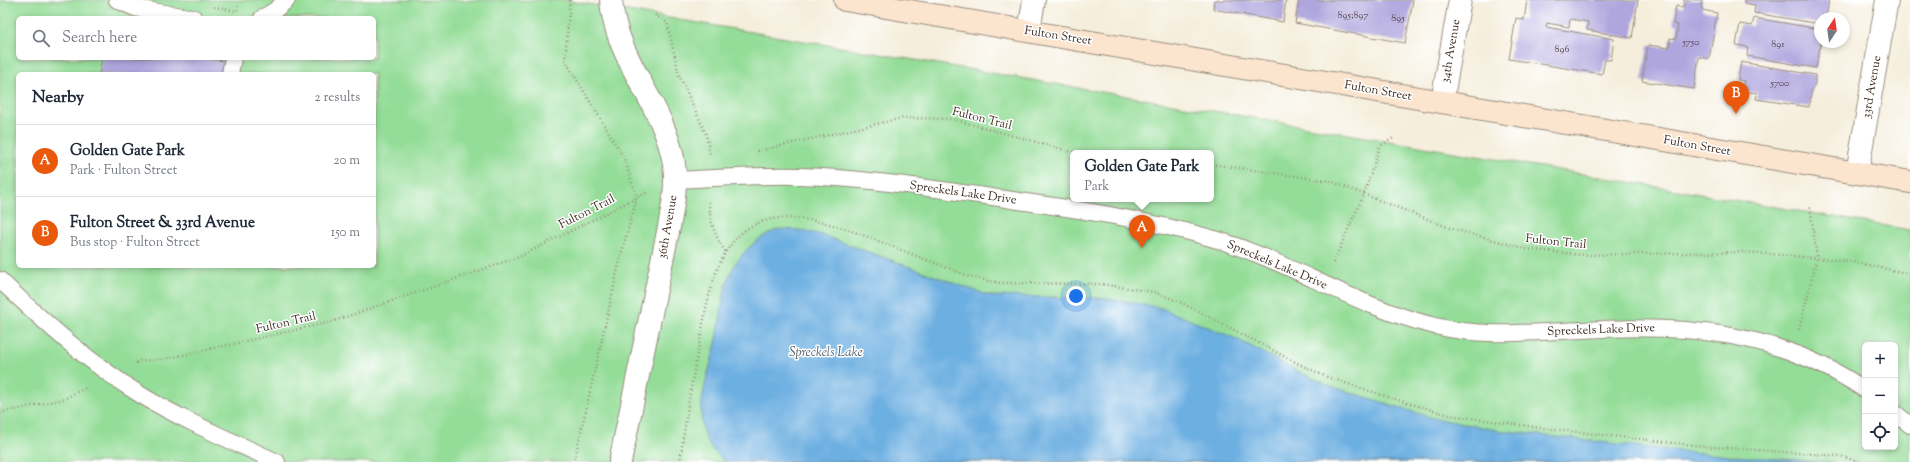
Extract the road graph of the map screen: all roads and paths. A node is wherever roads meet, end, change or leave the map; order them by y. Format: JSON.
{"nodes":[{"id":1,"x":117,"y":0,"type":"edge"},
{"id":2,"x":286,"y":0,"type":"edge"},
{"id":3,"x":570,"y":0,"type":"edge"},
{"id":4,"x":611,"y":0,"type":"edge"},
{"id":5,"x":845,"y":0,"type":"edge"},
{"id":6,"x":1034,"y":0,"type":"edge"},
{"id":7,"x":1460,"y":0,"type":"edge"},
{"id":8,"x":1887,"y":0,"type":"edge"},
{"id":9,"x":655,"y":15,"type":"dead end"},
{"id":10,"x":182,"y":16,"type":"edge"},
{"id":11,"x":265,"y":16,"type":"edge"},
{"id":12,"x":1029,"y":31,"type":"junction"},
{"id":13,"x":233,"y":60,"type":"edge"},
{"id":14,"x":230,"y":72,"type":"edge"},
{"id":15,"x":1442,"y":102,"type":"junction"},
{"id":16,"x":1394,"y":137,"type":"dead end"},
{"id":17,"x":756,"y":151,"type":"dead end"},
{"id":18,"x":1070,"y":151,"type":"edge"},
{"id":19,"x":1214,"y":164,"type":"edge"},
{"id":20,"x":1857,"y":173,"type":"junction"},
{"id":21,"x":709,"y":178,"type":"junction"},
{"id":22,"x":675,"y":180,"type":"junction"},
{"id":23,"x":1910,"y":182,"type":"edge"},
{"id":24,"x":1364,"y":194,"type":"junction"},
{"id":25,"x":637,"y":197,"type":"junction"},
{"id":26,"x":1810,"y":207,"type":"dead end"},
{"id":27,"x":726,"y":252,"type":"junction"},
{"id":28,"x":1817,"y":258,"type":"junction"},
{"id":29,"x":1910,"y":274,"type":"edge"},
{"id":30,"x":0,"y":280,"type":"edge"},
{"id":31,"x":1324,"y":284,"type":"junction"},
{"id":32,"x":1794,"y":351,"type":"junction"},
{"id":33,"x":111,"y":375,"type":"junction"},
{"id":34,"x":1862,"y":388,"type":"edge"},
{"id":35,"x":0,"y":414,"type":"edge"},
{"id":36,"x":1896,"y":414,"type":"edge"},
{"id":37,"x":1910,"y":425,"type":"edge"},
{"id":38,"x":277,"y":462,"type":"edge"},
{"id":39,"x":574,"y":462,"type":"edge"},
{"id":40,"x":620,"y":462,"type":"edge"},
{"id":41,"x":680,"y":462,"type":"edge"},
{"id":42,"x":1861,"y":462,"type":"edge"}],
"edges":[{"from":1,"to":10,"type":"lane"},
{"from":2,"to":11,"type":"lane"},
{"from":3,"to":25,"type":"path"},
{"from":4,"to":22,"type":"street","name":"36th Avenue"},
{"from":5,"to":12,"type":"main road","name":"Fulton Street"},
{"from":6,"to":12,"type":"street"},
{"from":7,"to":15,"type":"street","name":"34th Avenue"},
{"from":8,"to":20,"type":"street","name":"33rd Avenue"},
{"from":9,"to":21,"type":"path"},
{"from":12,"to":15,"type":"main road","name":"Fulton Street"},
{"from":13,"to":14,"type":"lane"},
{"from":15,"to":20,"type":"main road","name":"Fulton Street"},
{"from":16,"to":24,"type":"path"},
{"from":17,"to":18,"type":"path","name":"Fulton Trail"},
{"from":19,"to":24,"type":"path","name":"Fulton Trail"},
{"from":20,"to":23,"type":"main road","name":"Fulton Street"},
{"from":21,"to":22,"type":"lane","name":"Spreckels Lake Drive"},
{"from":21,"to":27,"type":"path"},
{"from":21,"to":31,"type":"lane","name":"Spreckels Lake Drive"},
{"from":22,"to":25,"type":"path","name":"Fulton Trail"},
{"from":22,"to":40,"type":"street","name":"36th Avenue"},
{"from":24,"to":28,"type":"path","name":"Fulton Trail"},
{"from":24,"to":31,"type":"path"},
{"from":25,"to":33,"type":"path","name":"Fulton Trail"},
{"from":25,"to":39,"type":"path"},
{"from":26,"to":28,"type":"path"},
{"from":27,"to":41,"type":"path"},
{"from":27,"to":42,"type":"path"},
{"from":28,"to":29,"type":"path","name":"Fulton Trail"},
{"from":28,"to":32,"type":"path"},
{"from":30,"to":33,"type":"lane"},
{"from":31,"to":32,"type":"lane","name":"Spreckels Lake Drive"},
{"from":32,"to":34,"type":"lane","name":"Spreckels Lake Drive"},
{"from":33,"to":35,"type":"path","name":"Fulton Trail"},
{"from":33,"to":38,"type":"lane"},
{"from":36,"to":37,"type":"lane"}]}
